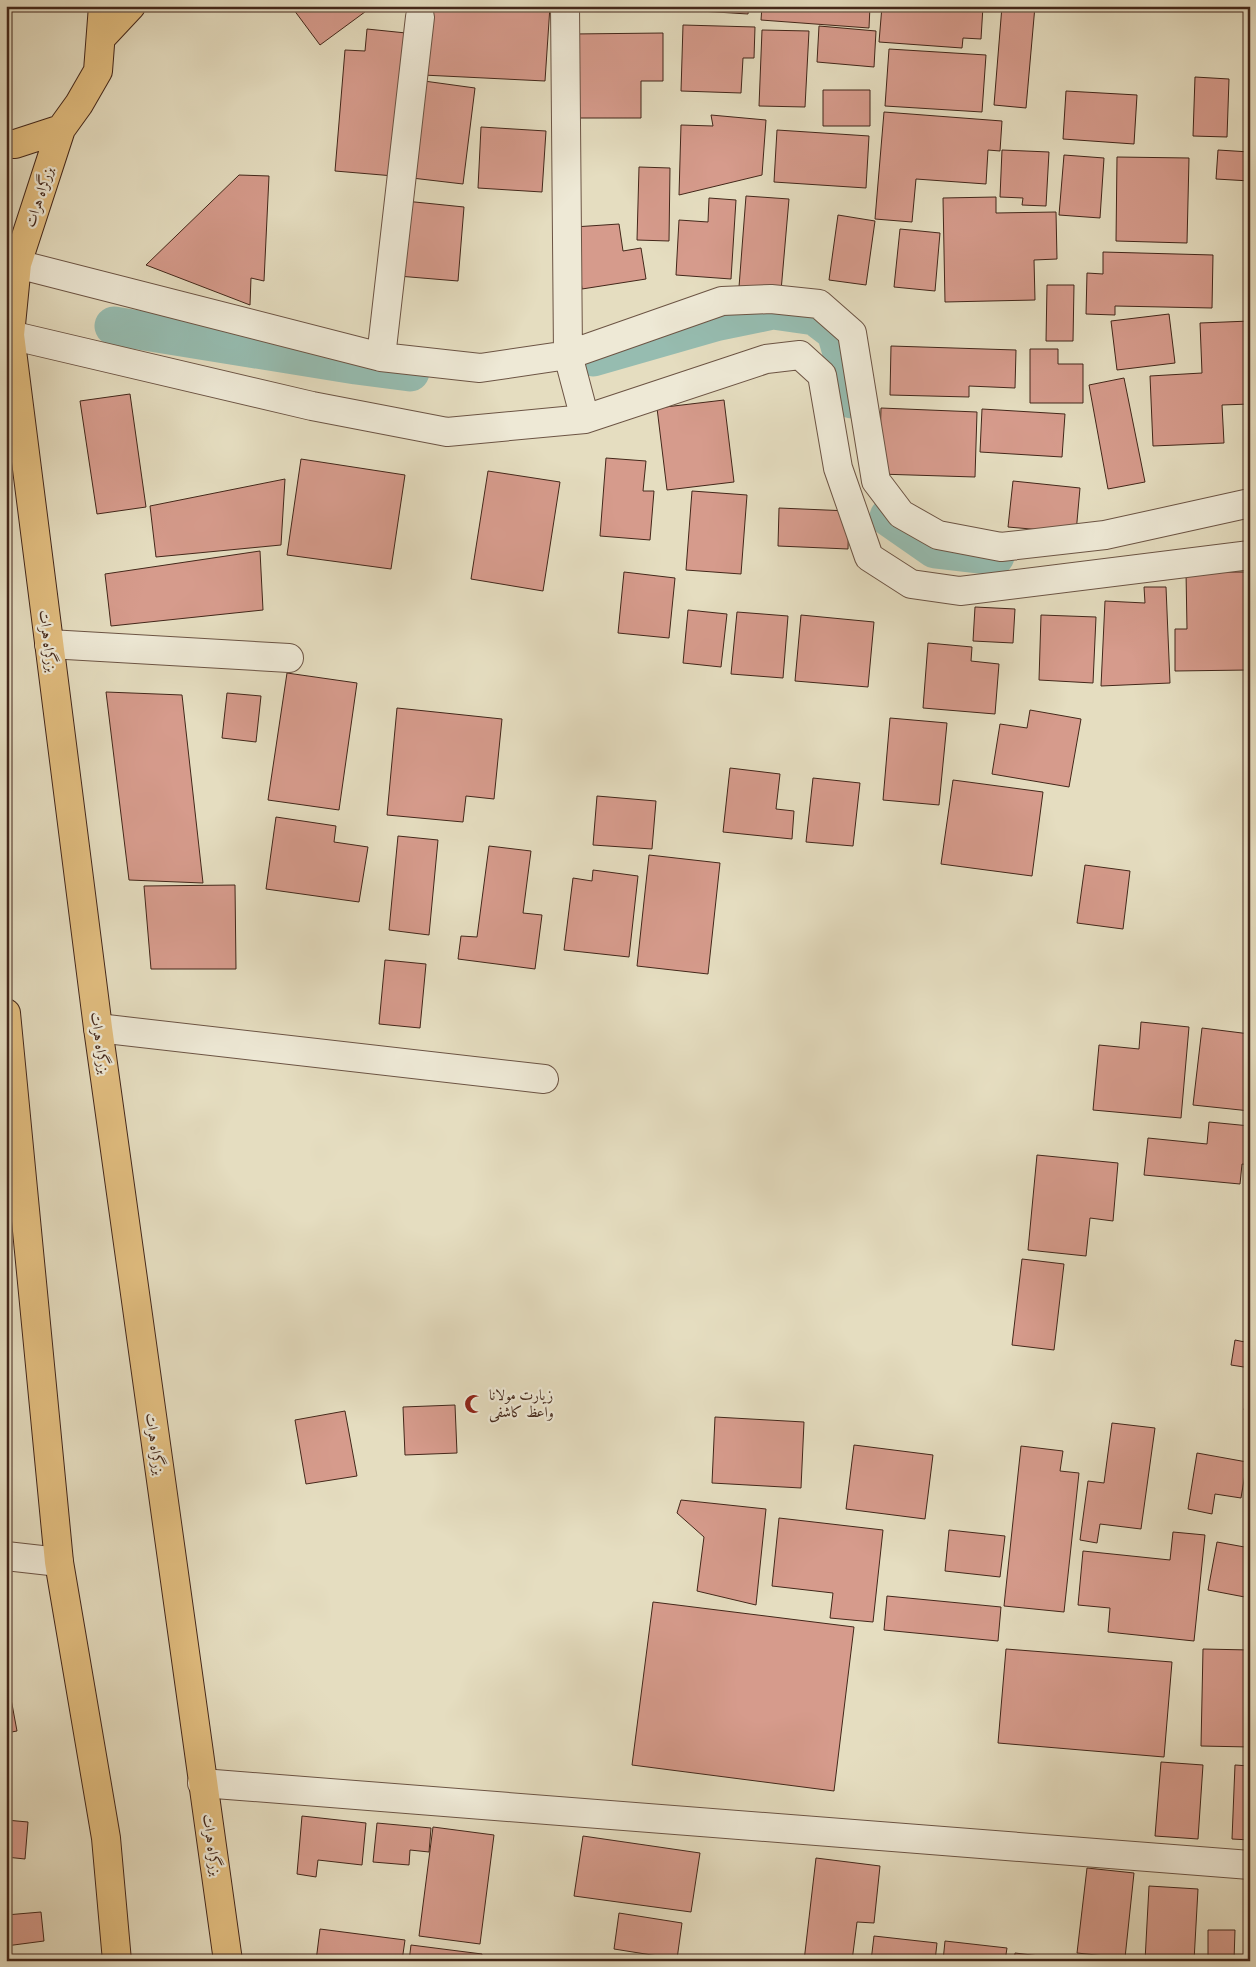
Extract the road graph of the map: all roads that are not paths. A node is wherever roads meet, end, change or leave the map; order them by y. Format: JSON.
{"nodes":[{"id":1,"x":103,"y":6,"type":"edge"},
{"id":2,"x":131,"y":6,"type":"edge"},
{"id":3,"x":565,"y":6,"type":"edge"},
{"id":4,"x":420,"y":17,"type":"dead end"},
{"id":5,"x":102,"y":37,"type":"junction"},
{"id":6,"x":61,"y":129,"type":"junction"},
{"id":7,"x":6,"y":144,"type":"edge"},
{"id":8,"x":17,"y":264,"type":"junction"},
{"id":9,"x":10,"y":335,"type":"junction"},
{"id":10,"x":568,"y":355,"type":"junction"},
{"id":11,"x":381,"y":357,"type":"junction"},
{"id":12,"x":585,"y":419,"type":"junction"},
{"id":13,"x":1250,"y":503,"type":"edge"},
{"id":14,"x":1105,"y":535,"type":"junction"},
{"id":15,"x":1250,"y":555,"type":"edge"},
{"id":16,"x":1111,"y":572,"type":"junction"},
{"id":17,"x":49,"y":644,"type":"junction"},
{"id":18,"x":290,"y":658,"type":"dead end"},
{"id":19,"x":6,"y":1013,"type":"edge"},
{"id":20,"x":98,"y":1028,"type":"junction"},
{"id":21,"x":8,"y":1062,"type":"edge"},
{"id":22,"x":544,"y":1079,"type":"dead end"},
{"id":23,"x":6,"y":1556,"type":"edge"},
{"id":24,"x":59,"y":1562,"type":"junction"},
{"id":25,"x":202,"y":1783,"type":"junction"},
{"id":26,"x":1250,"y":1865,"type":"edge"},
{"id":27,"x":117,"y":1961,"type":"edge"},
{"id":28,"x":228,"y":1961,"type":"edge"}],
"edges":[{"from":1,"to":5,"type":"highway","name":"بزرگراه هرات"},
{"from":2,"to":5,"type":"highway"},
{"from":3,"to":10,"type":"street"},
{"from":4,"to":11,"type":"street"},
{"from":5,"to":6,"type":"highway","name":"بزرگراه هرات"},
{"from":6,"to":7,"type":"highway"},
{"from":6,"to":8,"type":"highway","name":"بزرگراه هرات"},
{"from":8,"to":9,"type":"highway","name":"بزرگراه هرات"},
{"from":8,"to":11,"type":"street"},
{"from":9,"to":12,"type":"street"},
{"from":9,"to":17,"type":"highway","name":"بزرگراه هرات"},
{"from":10,"to":11,"type":"street"},
{"from":10,"to":12,"type":"street"},
{"from":10,"to":14,"type":"street"},
{"from":12,"to":16,"type":"street"},
{"from":13,"to":14,"type":"street"},
{"from":14,"to":16,"type":"street"},
{"from":15,"to":16,"type":"street"},
{"from":17,"to":18,"type":"street"},
{"from":17,"to":20,"type":"highway","name":"بزرگراه هرات"},
{"from":19,"to":21,"type":"highway"},
{"from":20,"to":22,"type":"street"},
{"from":20,"to":25,"type":"highway","name":"بزرگراه هرات"},
{"from":21,"to":24,"type":"highway"},
{"from":23,"to":24,"type":"street"},
{"from":24,"to":27,"type":"highway"},
{"from":25,"to":26,"type":"street"},
{"from":25,"to":28,"type":"highway","name":"بزرگراه هرات"}]}
